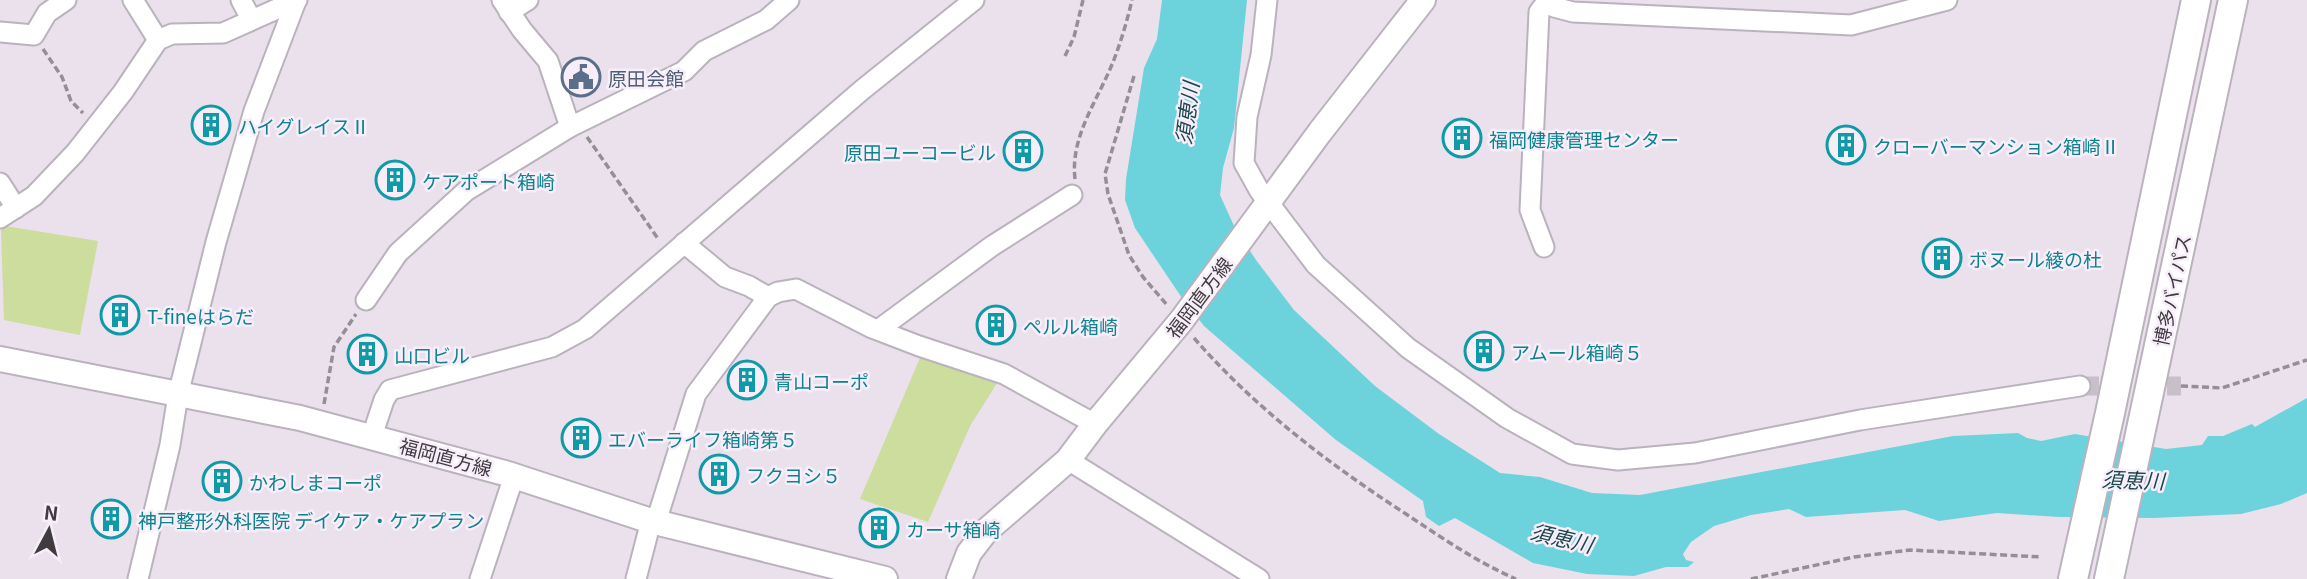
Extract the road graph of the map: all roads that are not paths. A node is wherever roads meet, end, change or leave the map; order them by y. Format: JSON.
{"nodes":[{"id":1,"x":66,"y":0,"type":"edge"},
{"id":2,"x":133,"y":0,"type":"edge"},
{"id":3,"x":241,"y":0,"type":"edge"},
{"id":4,"x":297,"y":0,"type":"edge"},
{"id":5,"x":528,"y":0,"type":"edge"},
{"id":6,"x":789,"y":0,"type":"edge"},
{"id":7,"x":974,"y":0,"type":"edge"},
{"id":8,"x":1267,"y":0,"type":"edge"},
{"id":9,"x":1423,"y":0,"type":"edge"},
{"id":10,"x":1548,"y":0,"type":"edge"},
{"id":11,"x":1947,"y":0,"type":"edge"},
{"id":12,"x":2196,"y":0,"type":"edge"},
{"id":13,"x":2233,"y":0,"type":"edge"},
{"id":14,"x":505,"y":6,"type":"edge"},
{"id":15,"x":251,"y":19,"type":"junction"},
{"id":16,"x":0,"y":33,"type":"edge"},
{"id":17,"x":158,"y":40,"type":"junction"},
{"id":18,"x":570,"y":127,"type":"junction"},
{"id":19,"x":0,"y":183,"type":"edge"},
{"id":20,"x":1072,"y":195,"type":"road end"},
{"id":21,"x":1264,"y":210,"type":"junction"},
{"id":22,"x":8,"y":213,"type":"edge"},
{"id":23,"x":1544,"y":247,"type":"dead end"},
{"id":24,"x":677,"y":249,"type":"junction"},
{"id":25,"x":768,"y":297,"type":"junction"},
{"id":26,"x":366,"y":300,"type":"road end"},
{"id":27,"x":878,"y":330,"type":"junction"},
{"id":28,"x":0,"y":359,"type":"edge"},
{"id":29,"x":2080,"y":386,"type":"tunnel mouth"},
{"id":30,"x":178,"y":394,"type":"junction"},
{"id":31,"x":1095,"y":424,"type":"junction"},
{"id":32,"x":372,"y":436,"type":"junction"},
{"id":33,"x":1068,"y":460,"type":"junction"},
{"id":34,"x":514,"y":476,"type":"junction"},
{"id":35,"x":654,"y":522,"type":"junction"},
{"id":36,"x":138,"y":579,"type":"edge"},
{"id":37,"x":480,"y":579,"type":"edge"},
{"id":38,"x":636,"y":579,"type":"edge"},
{"id":39,"x":885,"y":579,"type":"edge"},
{"id":40,"x":959,"y":579,"type":"edge"},
{"id":41,"x":1259,"y":579,"type":"edge"},
{"id":42,"x":2073,"y":579,"type":"edge"},
{"id":43,"x":2109,"y":579,"type":"edge"}],
"edges":[{"from":1,"to":16,"type":"street"},
{"from":2,"to":17,"type":"street"},
{"from":3,"to":15,"type":"street"},
{"from":4,"to":15,"type":"street"},
{"from":4,"to":30,"type":"street"},
{"from":5,"to":14,"type":"street"},
{"from":6,"to":18,"type":"street"},
{"from":7,"to":24,"type":"street"},
{"from":8,"to":21,"type":"street"},
{"from":9,"to":21,"type":"main road","name":"福岡直方線"},
{"from":10,"to":11,"type":"street"},
{"from":10,"to":23,"type":"street"},
{"from":12,"to":42,"type":"highway","name":"博多バイパス"},
{"from":13,"to":43,"type":"highway","name":"博多バイパス"},
{"from":14,"to":18,"type":"street"},
{"from":15,"to":17,"type":"street"},
{"from":17,"to":22,"type":"street"},
{"from":18,"to":26,"type":"street"},
{"from":19,"to":22,"type":"street"},
{"from":20,"to":27,"type":"street"},
{"from":21,"to":29,"type":"street"},
{"from":21,"to":31,"type":"main road","name":"福岡直方線"},
{"from":24,"to":25,"type":"street"},
{"from":24,"to":32,"type":"street"},
{"from":25,"to":27,"type":"street"},
{"from":25,"to":35,"type":"street"},
{"from":27,"to":31,"type":"street"},
{"from":28,"to":30,"type":"main road","name":"福岡直方線"},
{"from":30,"to":32,"type":"main road","name":"福岡直方線"},
{"from":30,"to":36,"type":"street"},
{"from":31,"to":33,"type":"main road","name":"福岡直方線"},
{"from":32,"to":34,"type":"main road","name":"福岡直方線"},
{"from":33,"to":40,"type":"main road","name":"福岡直方線"},
{"from":33,"to":41,"type":"street"},
{"from":34,"to":35,"type":"main road","name":"福岡直方線"},
{"from":34,"to":37,"type":"street"},
{"from":35,"to":38,"type":"street"},
{"from":35,"to":39,"type":"main road","name":"福岡直方線"}]}
